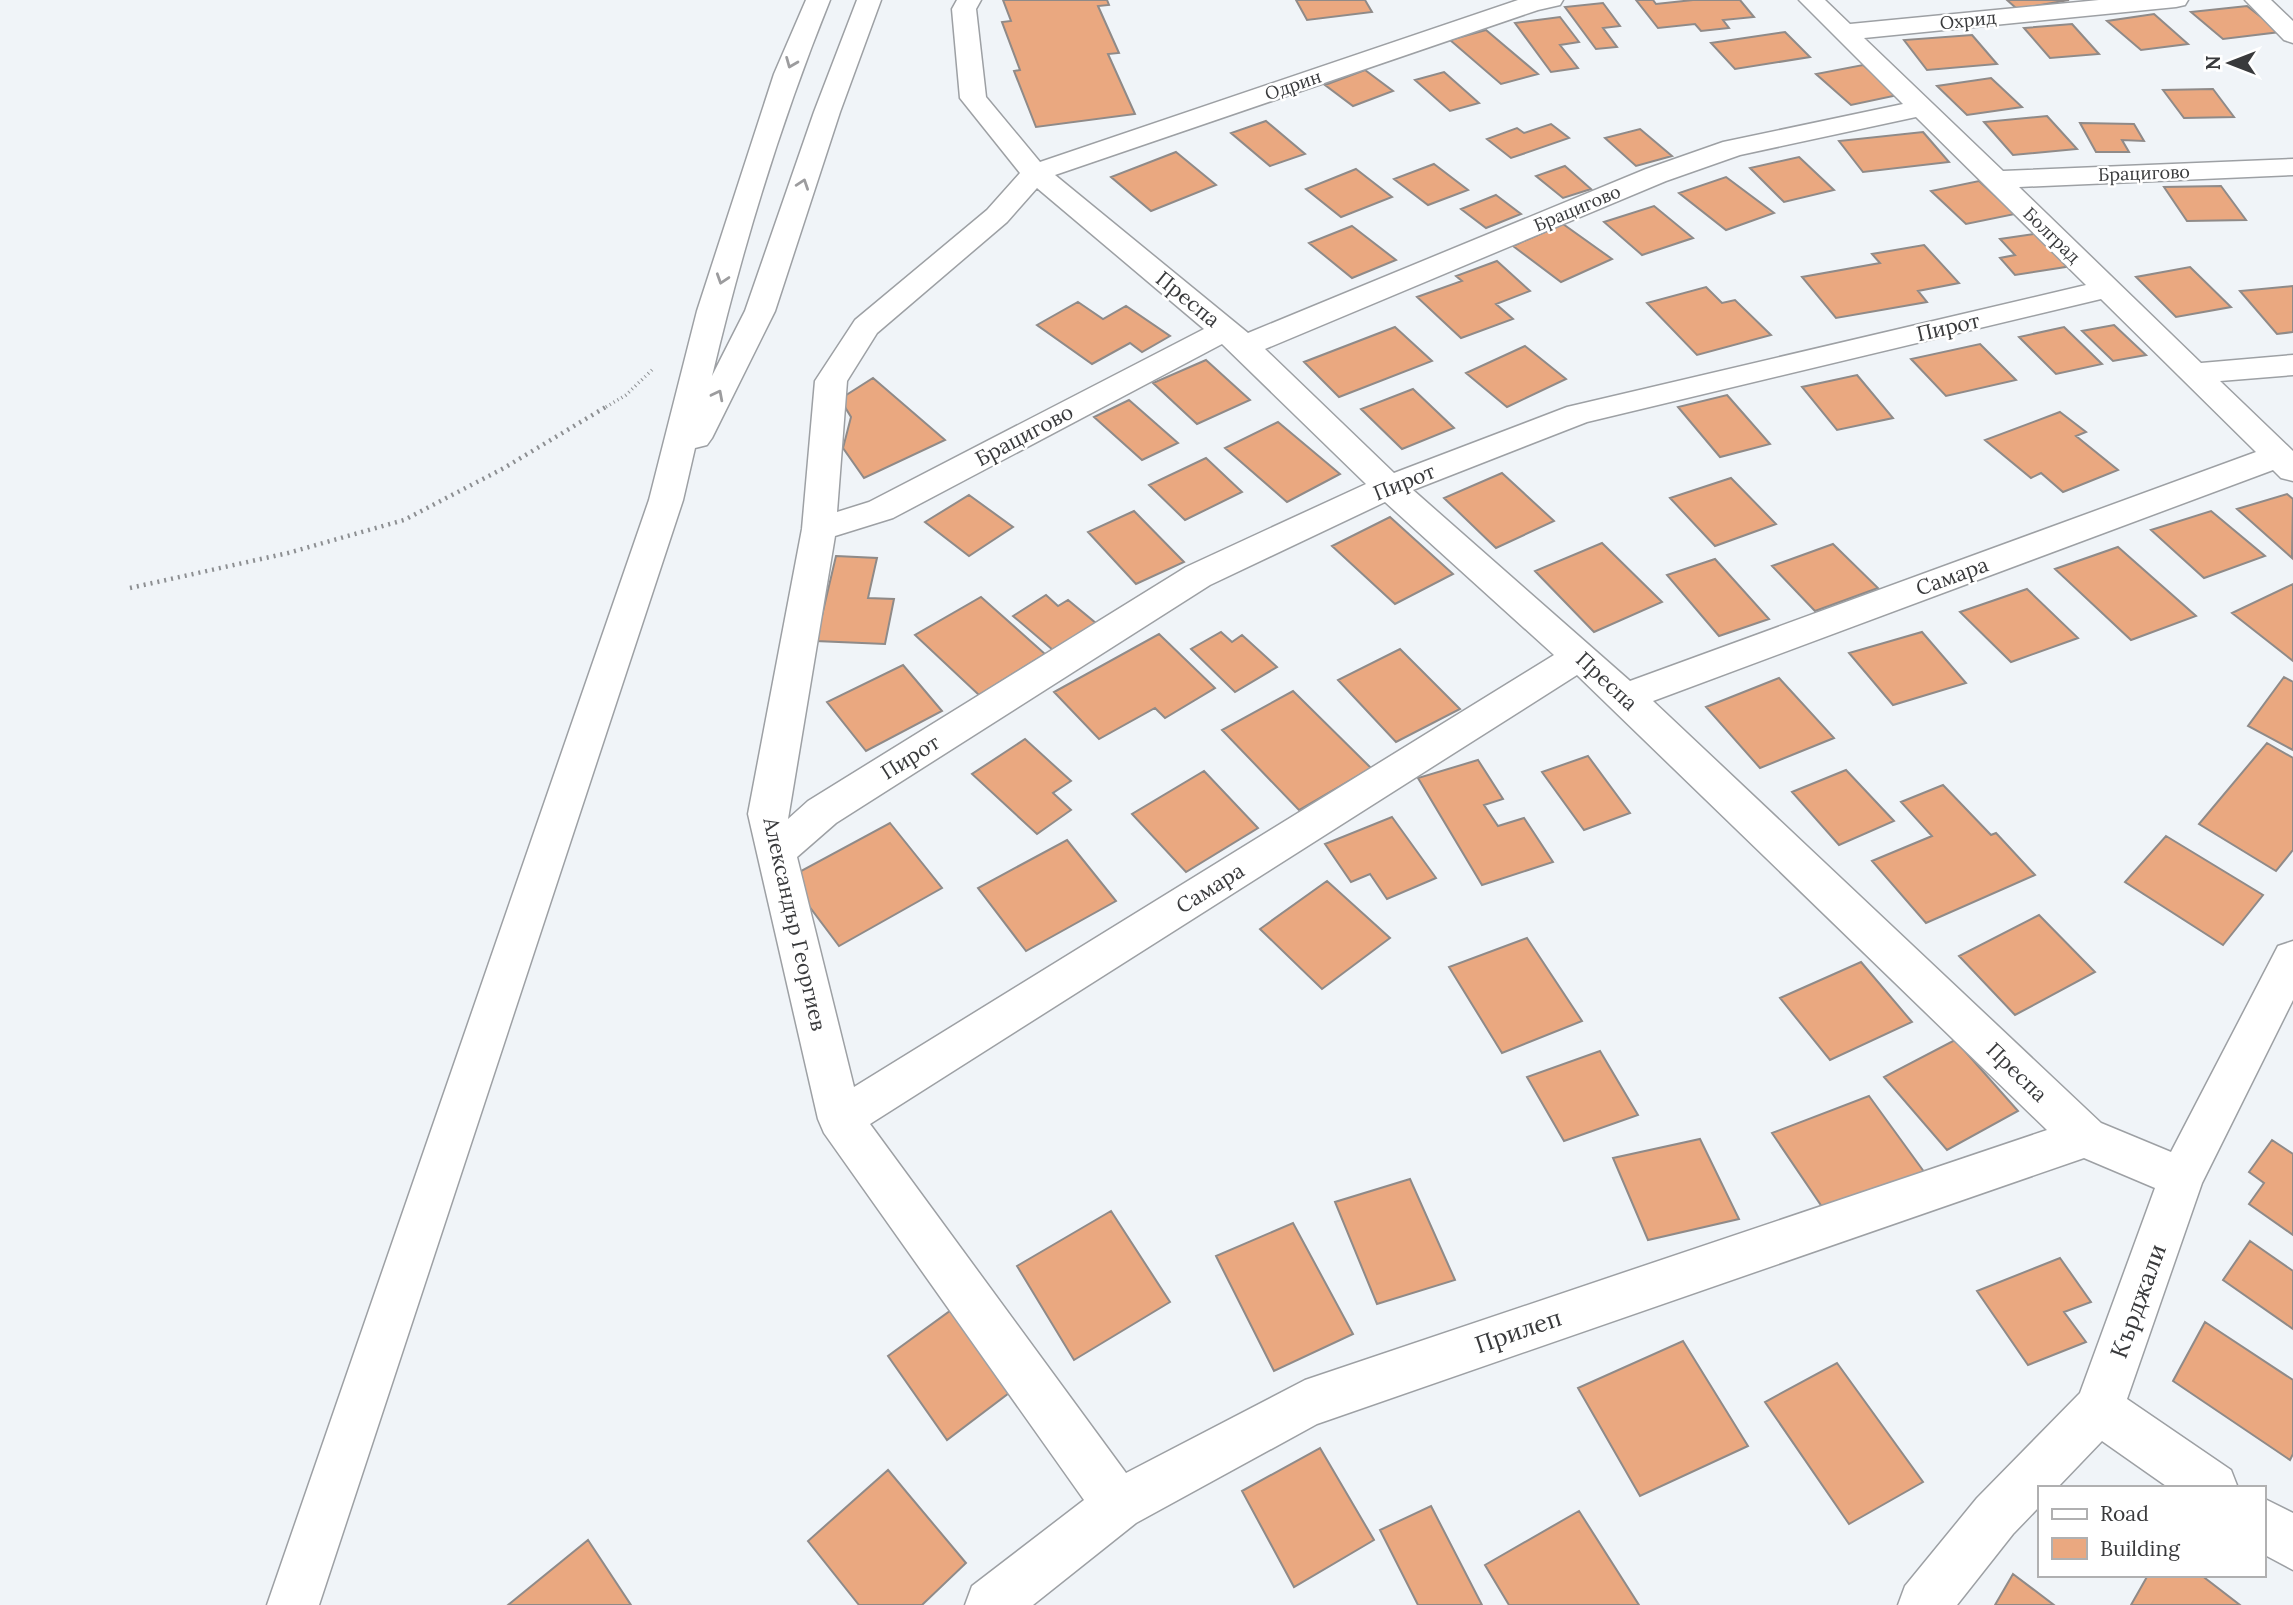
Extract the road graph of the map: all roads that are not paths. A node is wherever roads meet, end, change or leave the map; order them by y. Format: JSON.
{"nodes":[{"id":1,"x":818,"y":0,"type":"edge"},
{"id":2,"x":869,"y":0,"type":"edge"},
{"id":3,"x":969,"y":0,"type":"edge"},
{"id":4,"x":1551,"y":0,"type":"edge"},
{"id":5,"x":1811,"y":0,"type":"edge"},
{"id":6,"x":2176,"y":0,"type":"edge"},
{"id":7,"x":2257,"y":0,"type":"edge"},
{"id":8,"x":2291,"y":30,"type":"edge"},
{"id":9,"x":1844,"y":32,"type":"junction"},
{"id":10,"x":1922,"y":108,"type":"junction"},
{"id":11,"x":2293,"y":167,"type":"edge"},
{"id":12,"x":1035,"y":173,"type":"junction"},
{"id":13,"x":1995,"y":180,"type":"junction"},
{"id":14,"x":2107,"y":289,"type":"junction"},
{"id":15,"x":1235,"y":338,"type":"junction"},
{"id":16,"x":2293,"y":365,"type":"edge"},
{"id":17,"x":2194,"y":373,"type":"junction"},
{"id":18,"x":2286,"y":463,"type":"edge"},
{"id":19,"x":1389,"y":487,"type":"junction"},
{"id":20,"x":666,"y":500,"type":"junction"},
{"id":21,"x":819,"y":529,"type":"junction"},
{"id":22,"x":1580,"y":656,"type":"junction"},
{"id":23,"x":1625,"y":697,"type":"junction"},
{"id":24,"x":777,"y":851,"type":"junction"},
{"id":25,"x":2293,"y":958,"type":"edge"},
{"id":26,"x":840,"y":1119,"type":"junction"},
{"id":27,"x":2085,"y":1137,"type":"junction"},
{"id":28,"x":2181,"y":1178,"type":"junction"},
{"id":29,"x":2099,"y":1409,"type":"junction"},
{"id":30,"x":2210,"y":1486,"type":"edge"},
{"id":31,"x":1118,"y":1505,"type":"junction"},
{"id":32,"x":2265,"y":1524,"type":"edge"},
{"id":33,"x":2293,"y":1544,"type":"edge"},
{"id":34,"x":293,"y":1605,"type":"edge"},
{"id":35,"x":991,"y":1605,"type":"edge"},
{"id":36,"x":1924,"y":1605,"type":"edge"}],
"edges":[{"from":1,"to":20,"type":"street","one_way":true},
{"from":20,"to":2,"type":"street","one_way":true},
{"from":3,"to":12,"type":"street","name":"Преспа"},
{"from":4,"to":12,"type":"street","name":"Одрин"},
{"from":5,"to":9,"type":"street","name":"Болград"},
{"from":6,"to":9,"type":"street","name":"Охрид"},
{"from":7,"to":8,"type":"street"},
{"from":9,"to":10,"type":"street","name":"Болград"},
{"from":10,"to":13,"type":"street","name":"Болград"},
{"from":10,"to":15,"type":"street","name":"Брацигово"},
{"from":11,"to":13,"type":"street","name":"Брацигово"},
{"from":12,"to":15,"type":"street","name":"Преспа"},
{"from":12,"to":21,"type":"street","name":"Александър Георгиев"},
{"from":13,"to":14,"type":"street","name":"Болград"},
{"from":14,"to":17,"type":"street","name":"Болград"},
{"from":14,"to":19,"type":"street","name":"Пирот"},
{"from":15,"to":19,"type":"street","name":"Преспа"},
{"from":15,"to":21,"type":"street","name":"Брацигово"},
{"from":16,"to":17,"type":"street"},
{"from":17,"to":18,"type":"street","name":"Болград"},
{"from":18,"to":23,"type":"street","name":"Самара"},
{"from":19,"to":22,"type":"street","name":"Преспа"},
{"from":19,"to":24,"type":"street","name":"Пирот"},
{"from":20,"to":34,"type":"street"},
{"from":21,"to":24,"type":"street","name":"Александър Георгиев"},
{"from":22,"to":23,"type":"street","name":"Преспа"},
{"from":22,"to":26,"type":"street","name":"Самара"},
{"from":23,"to":27,"type":"street","name":"Преспа"},
{"from":24,"to":26,"type":"street","name":"Александър Георгиев"},
{"from":25,"to":28,"type":"street","name":"Кърджали"},
{"from":26,"to":31,"type":"street","name":"Александър Георгиев"},
{"from":27,"to":28,"type":"street","name":"Преспа"},
{"from":27,"to":31,"type":"street","name":"Прилеп"},
{"from":28,"to":29,"type":"street","name":"Кърджали"},
{"from":29,"to":30,"type":"street"},
{"from":29,"to":36,"type":"street","name":"Кърджали"},
{"from":31,"to":35,"type":"street","name":"Прилеп"},
{"from":32,"to":33,"type":"street"}]}
